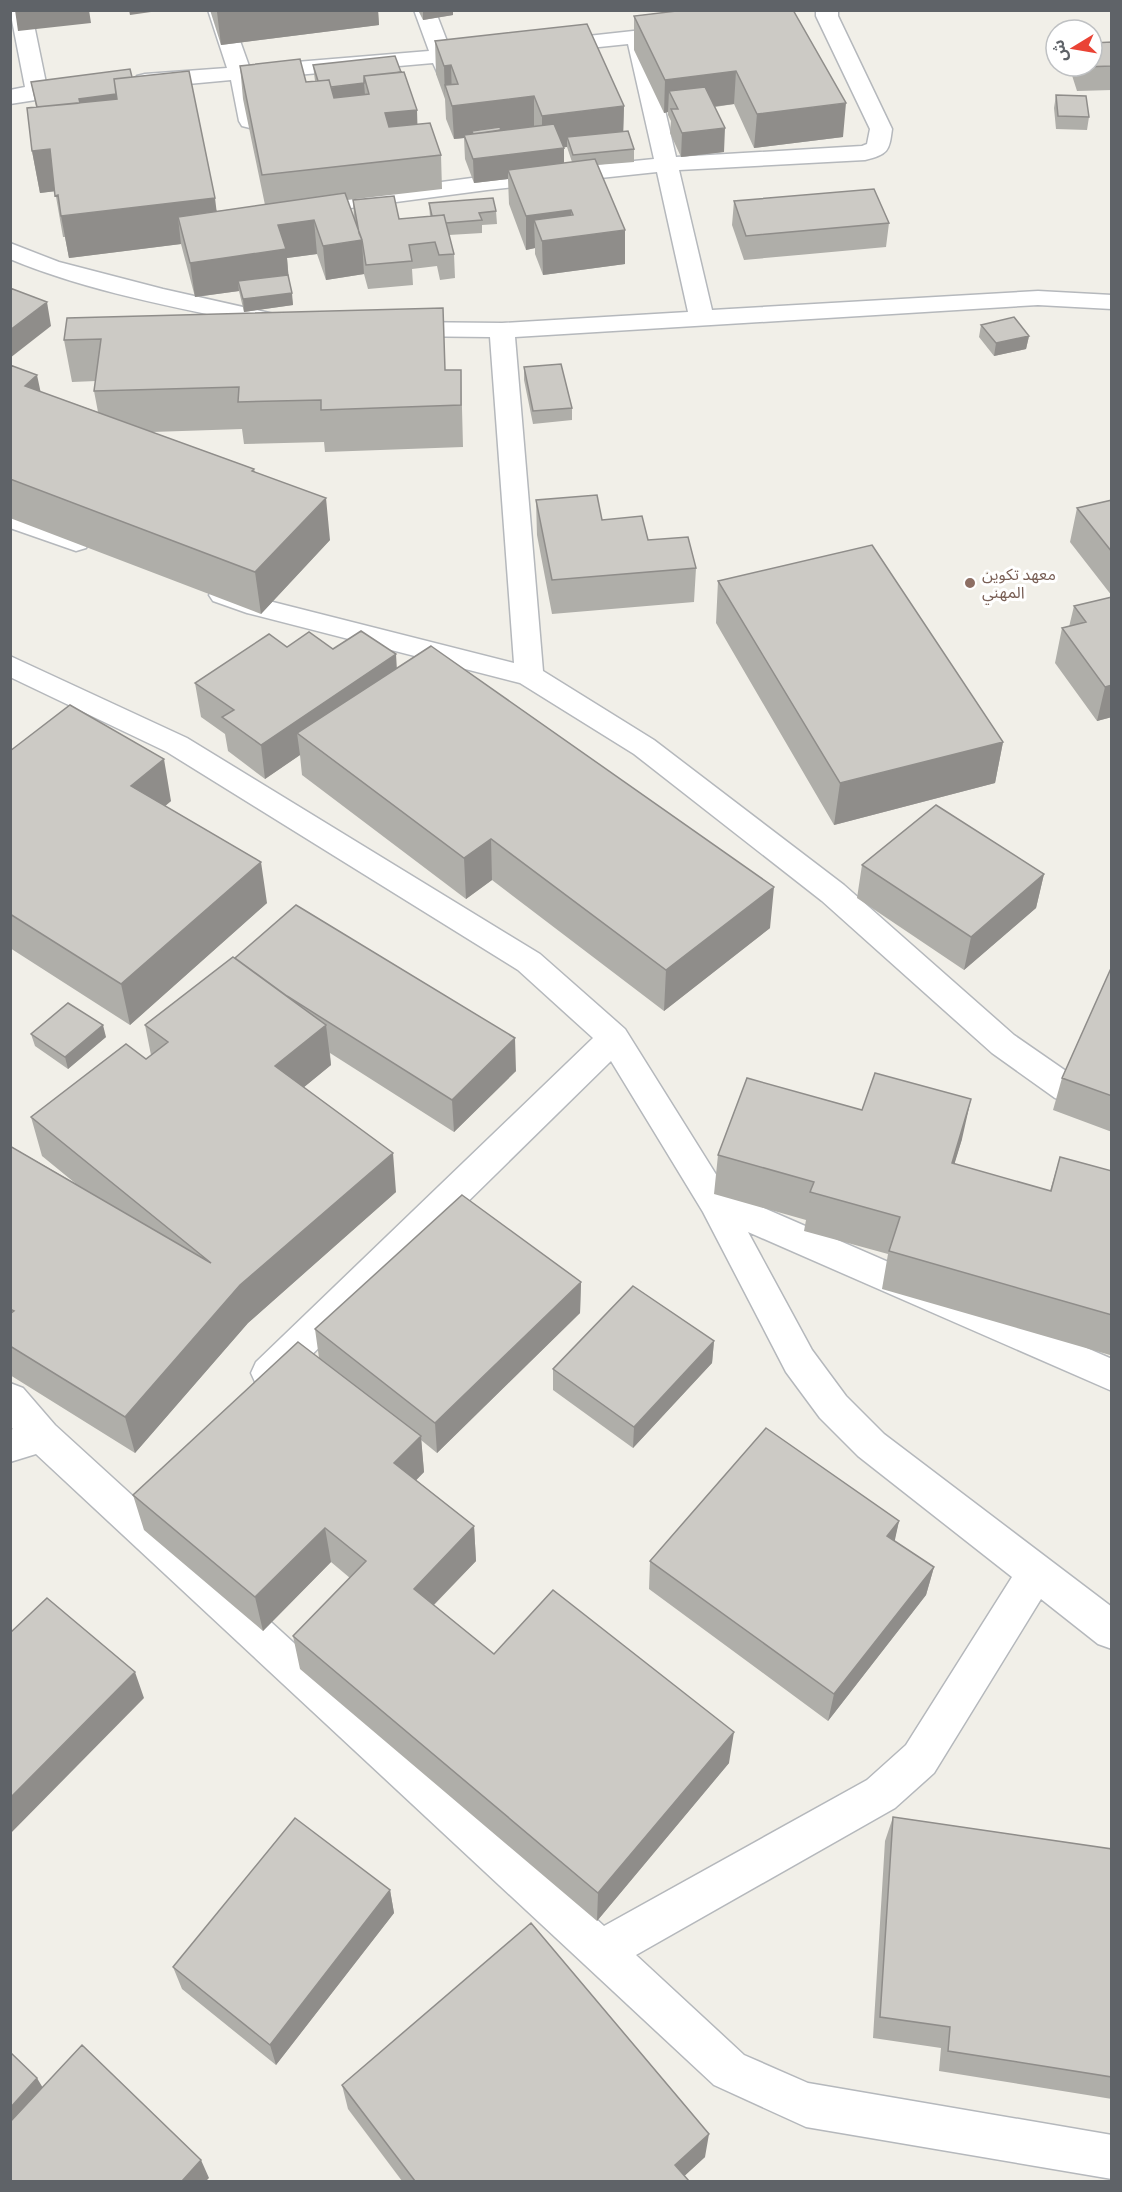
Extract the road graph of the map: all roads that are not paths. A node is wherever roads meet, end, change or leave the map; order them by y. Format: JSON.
{"nodes":[{"id":1,"x":218,"y":10,"type":"edge"},
{"id":2,"x":424,"y":10,"type":"edge"},
{"id":3,"x":827,"y":13,"type":"edge"},
{"id":4,"x":803,"y":19,"type":"dead end"},
{"id":5,"x":18,"y":25,"type":"edge"},
{"id":6,"x":696,"y":30,"type":"edge"},
{"id":7,"x":637,"y":37,"type":"junction"},
{"id":8,"x":534,"y":48,"type":"edge"},
{"id":9,"x":500,"y":51,"type":"edge"},
{"id":10,"x":443,"y":57,"type":"junction"},
{"id":11,"x":240,"y":72,"type":"junction"},
{"id":12,"x":120,"y":83,"type":"edge"},
{"id":13,"x":97,"y":86,"type":"edge"},
{"id":14,"x":37,"y":91,"type":"junction"},
{"id":15,"x":10,"y":97,"type":"edge"},
{"id":16,"x":457,"y":99,"type":"edge"},
{"id":17,"x":253,"y":138,"type":"edge"},
{"id":18,"x":668,"y":164,"type":"junction"},
{"id":19,"x":284,"y":208,"type":"edge"},
{"id":20,"x":10,"y":250,"type":"edge"},
{"id":21,"x":1112,"y":302,"type":"edge"},
{"id":22,"x":702,"y":318,"type":"junction"},
{"id":23,"x":305,"y":325,"type":"edge"},
{"id":24,"x":374,"y":329,"type":"edge"},
{"id":25,"x":501,"y":330,"type":"junction"},
{"id":26,"x":10,"y":518,"type":"edge"},
{"id":27,"x":100,"y":550,"type":"edge"},
{"id":28,"x":201,"y":587,"type":"edge"},
{"id":29,"x":10,"y":665,"type":"edge"},
{"id":30,"x":529,"y":676,"type":"junction"},
{"id":31,"x":614,"y":1038,"type":"junction"},
{"id":32,"x":1112,"y":1110,"type":"edge"},
{"id":33,"x":715,"y":1202,"type":"junction"},
{"id":34,"x":1112,"y":1376,"type":"edge"},
{"id":35,"x":243,"y":1399,"type":"edge"},
{"id":36,"x":10,"y":1400,"type":"edge"},
{"id":37,"x":26,"y":1441,"type":"edge"},
{"id":38,"x":1036,"y":1573,"type":"junction"},
{"id":39,"x":1112,"y":1631,"type":"edge"},
{"id":40,"x":600,"y":1952,"type":"junction"},
{"id":41,"x":1112,"y":2157,"type":"edge"}],
"edges":[{"from":1,"to":11,"type":"street"},
{"from":2,"to":10,"type":"street"},
{"from":3,"to":4,"type":"street"},
{"from":3,"to":18,"type":"street"},
{"from":5,"to":14,"type":"street"},
{"from":6,"to":7,"type":"street"},
{"from":7,"to":8,"type":"street"},
{"from":7,"to":18,"type":"street"},
{"from":9,"to":10,"type":"street"},
{"from":10,"to":11,"type":"street"},
{"from":10,"to":16,"type":"street"},
{"from":11,"to":12,"type":"street"},
{"from":11,"to":17,"type":"street"},
{"from":13,"to":14,"type":"street"},
{"from":14,"to":15,"type":"street"},
{"from":18,"to":19,"type":"street"},
{"from":18,"to":22,"type":"street"},
{"from":20,"to":23,"type":"street"},
{"from":21,"to":22,"type":"street"},
{"from":22,"to":25,"type":"street"},
{"from":24,"to":25,"type":"street"},
{"from":25,"to":30,"type":"street"},
{"from":26,"to":27,"type":"street"},
{"from":28,"to":30,"type":"street"},
{"from":29,"to":31,"type":"street"},
{"from":30,"to":32,"type":"street"},
{"from":31,"to":33,"type":"street"},
{"from":31,"to":35,"type":"street"},
{"from":33,"to":34,"type":"street"},
{"from":33,"to":38,"type":"street"},
{"from":36,"to":37,"type":"street"},
{"from":37,"to":40,"type":"street"},
{"from":38,"to":39,"type":"street"},
{"from":38,"to":40,"type":"street"},
{"from":40,"to":41,"type":"street"}]}
